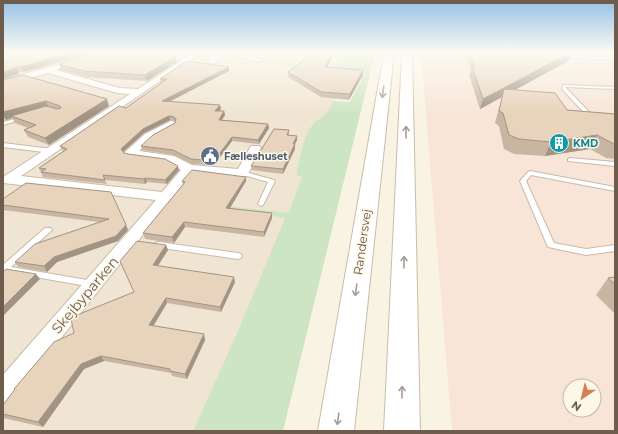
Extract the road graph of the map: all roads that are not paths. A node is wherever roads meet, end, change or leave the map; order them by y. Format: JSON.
{"nodes":[{"id":1,"x":36,"y":73,"type":"edge"},
{"id":2,"x":58,"y":73,"type":"edge"},
{"id":3,"x":167,"y":73,"type":"edge"},
{"id":4,"x":386,"y":73,"type":"edge"},
{"id":5,"x":407,"y":73,"type":"edge"},
{"id":6,"x":3,"y":83,"type":"edge"},
{"id":7,"x":615,"y":88,"type":"edge"},
{"id":8,"x":138,"y":92,"type":"junction"},
{"id":9,"x":29,"y":116,"type":"edge"},
{"id":10,"x":600,"y":121,"type":"edge"},
{"id":11,"x":3,"y":124,"type":"edge"},
{"id":12,"x":171,"y":124,"type":"edge"},
{"id":13,"x":3,"y":145,"type":"edge"},
{"id":14,"x":255,"y":148,"type":"dead end"},
{"id":15,"x":52,"y":151,"type":"junction"},
{"id":16,"x":570,"y":160,"type":"dead end"},
{"id":17,"x":615,"y":164,"type":"edge"},
{"id":18,"x":188,"y":169,"type":"junction"},
{"id":19,"x":242,"y":173,"type":"junction"},
{"id":20,"x":6,"y":181,"type":"edge"},
{"id":21,"x":615,"y":189,"type":"edge"},
{"id":22,"x":166,"y":196,"type":"junction"},
{"id":23,"x":261,"y":204,"type":"dead end"},
{"id":24,"x":48,"y":230,"type":"dead end"},
{"id":25,"x":153,"y":244,"type":"edge"},
{"id":26,"x":615,"y":248,"type":"edge"},
{"id":27,"x":238,"y":256,"type":"dead end"},
{"id":28,"x":4,"y":270,"type":"edge"},
{"id":29,"x":93,"y":284,"type":"junction"},
{"id":30,"x":3,"y":392,"type":"edge"},
{"id":31,"x":336,"y":431,"type":"edge"},
{"id":32,"x":402,"y":431,"type":"edge"}],
"edges":[{"from":1,"to":6,"type":"street"},
{"from":2,"to":8,"type":"street"},
{"from":3,"to":8,"type":"street"},
{"from":4,"to":31,"type":"main road","name":"Randersvej","one_way":true},
{"from":32,"to":5,"type":"main road","one_way":true},
{"from":7,"to":10,"type":"lane"},
{"from":8,"to":15,"type":"street"},
{"from":9,"to":11,"type":"lane"},
{"from":12,"to":18,"type":"street"},
{"from":13,"to":15,"type":"lane"},
{"from":14,"to":19,"type":"street"},
{"from":15,"to":20,"type":"street"},
{"from":16,"to":17,"type":"lane"},
{"from":18,"to":19,"type":"street"},
{"from":18,"to":22,"type":"street","name":"Skejbyparken"},
{"from":19,"to":23,"type":"lane"},
{"from":20,"to":22,"type":"street"},
{"from":21,"to":26,"type":"lane"},
{"from":22,"to":29,"type":"street","name":"Skejbyparken"},
{"from":24,"to":28,"type":"lane"},
{"from":25,"to":27,"type":"lane"},
{"from":28,"to":29,"type":"lane"},
{"from":29,"to":30,"type":"street","name":"Skejbyparken"}]}
